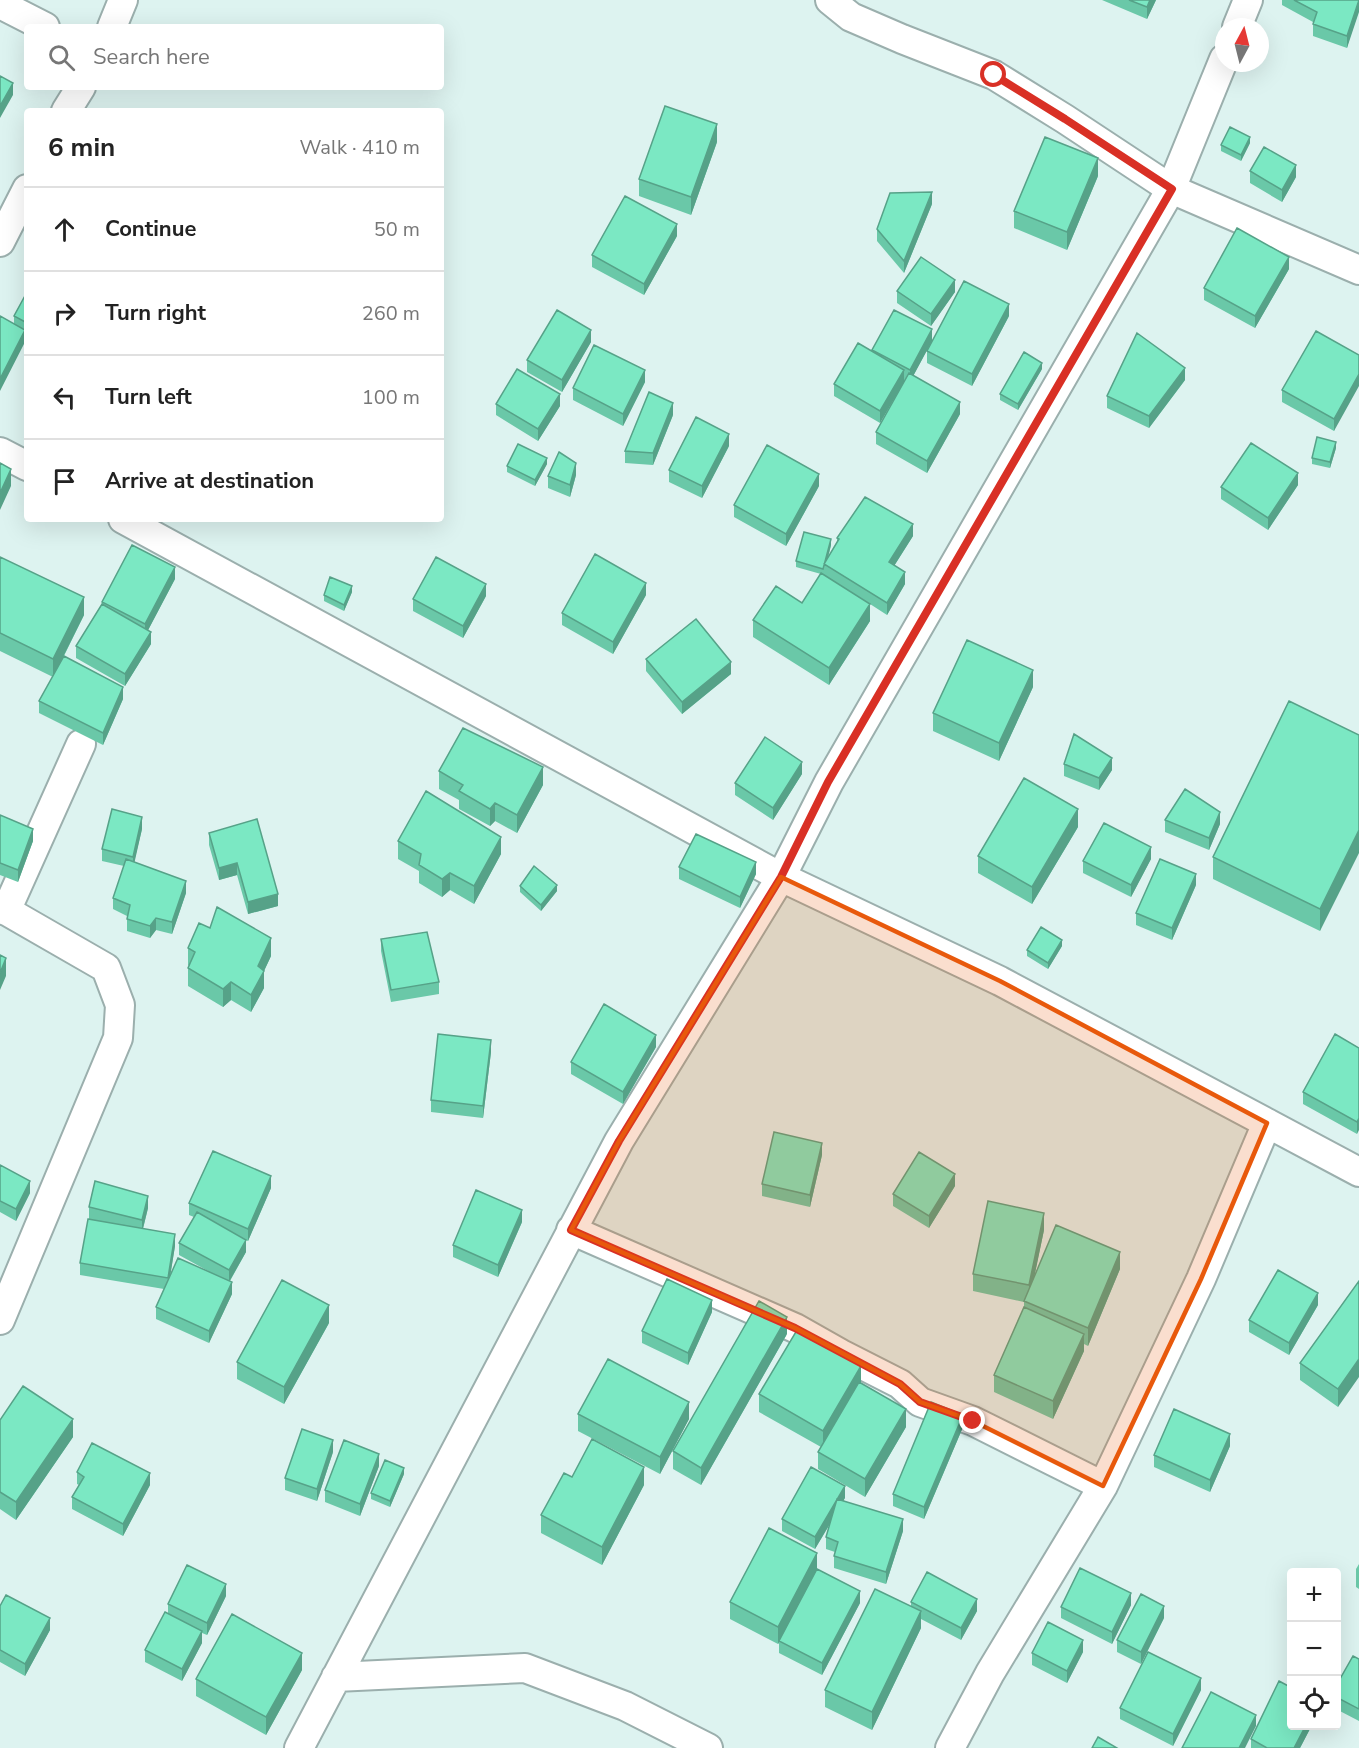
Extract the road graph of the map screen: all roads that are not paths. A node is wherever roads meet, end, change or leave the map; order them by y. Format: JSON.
{"nodes":[{"id":1,"x":123,"y":0,"type":"edge"},
{"id":2,"x":830,"y":0,"type":"edge"},
{"id":3,"x":1248,"y":0,"type":"edge"},
{"id":4,"x":0,"y":4,"type":"edge"},
{"id":5,"x":1241,"y":18,"type":"edge"},
{"id":6,"x":39,"y":24,"type":"edge"},
{"id":7,"x":113,"y":24,"type":"edge"},
{"id":8,"x":1219,"y":72,"type":"edge"},
{"id":9,"x":79,"y":90,"type":"edge"},
{"id":10,"x":68,"y":108,"type":"edge"},
{"id":11,"x":1172,"y":189,"type":"junction"},
{"id":12,"x":24,"y":195,"type":"edge"},
{"id":13,"x":0,"y":242,"type":"edge"},
{"id":14,"x":1359,"y":270,"type":"edge"},
{"id":15,"x":0,"y":452,"type":"edge"},
{"id":16,"x":24,"y":464,"type":"edge"},
{"id":17,"x":132,"y":522,"type":"edge"},
{"id":18,"x":81,"y":744,"type":"dead end"},
{"id":19,"x":781,"y":877,"type":"junction"},
{"id":20,"x":3,"y":909,"type":"edge"},
{"id":21,"x":1267,"y":1123,"type":"junction"},
{"id":22,"x":1359,"y":1172,"type":"edge"},
{"id":23,"x":571,"y":1230,"type":"junction"},
{"id":24,"x":0,"y":1320,"type":"edge"},
{"id":25,"x":1102,"y":1485,"type":"junction"},
{"id":26,"x":336,"y":1677,"type":"junction"},
{"id":27,"x":300,"y":1748,"type":"edge"},
{"id":28,"x":708,"y":1748,"type":"edge"},
{"id":29,"x":950,"y":1748,"type":"edge"}],
"edges":[{"from":1,"to":7,"type":"street"},
{"from":2,"to":11,"type":"street"},
{"from":3,"to":5,"type":"street"},
{"from":4,"to":6,"type":"street"},
{"from":8,"to":11,"type":"street"},
{"from":9,"to":10,"type":"street"},
{"from":11,"to":14,"type":"street"},
{"from":11,"to":19,"type":"street"},
{"from":12,"to":13,"type":"street"},
{"from":15,"to":16,"type":"street"},
{"from":17,"to":19,"type":"street"},
{"from":18,"to":20,"type":"street"},
{"from":19,"to":21,"type":"street"},
{"from":19,"to":23,"type":"street"},
{"from":20,"to":24,"type":"street"},
{"from":21,"to":22,"type":"street"},
{"from":21,"to":25,"type":"street"},
{"from":23,"to":25,"type":"street"},
{"from":23,"to":26,"type":"street"},
{"from":25,"to":29,"type":"street"},
{"from":26,"to":27,"type":"street"},
{"from":26,"to":28,"type":"street"}]}
